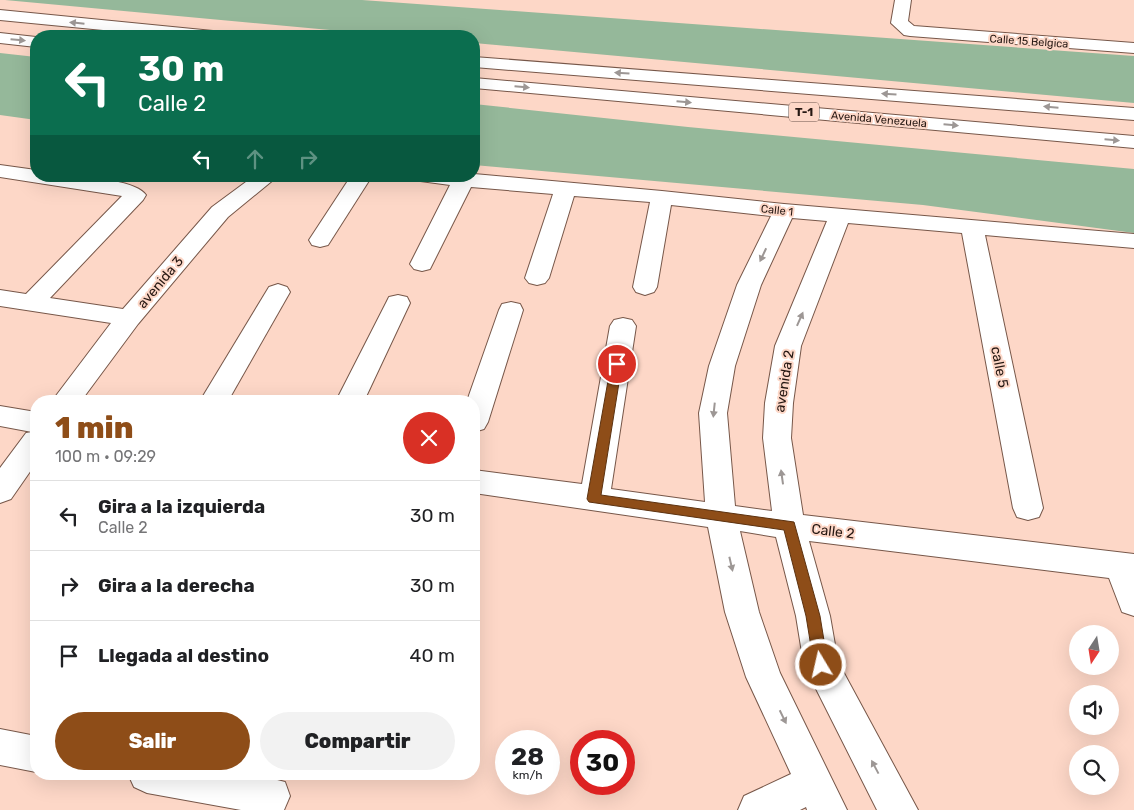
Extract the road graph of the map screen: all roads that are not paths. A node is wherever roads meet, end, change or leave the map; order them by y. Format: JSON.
{"nodes":[{"id":1,"x":903,"y":0,"type":"edge"},
{"id":2,"x":0,"y":15,"type":"edge"},
{"id":3,"x":152,"y":30,"type":"edge"},
{"id":4,"x":0,"y":38,"type":"edge"},
{"id":5,"x":30,"y":41,"type":"edge"},
{"id":6,"x":1134,"y":48,"type":"edge"},
{"id":7,"x":480,"y":62,"type":"edge"},
{"id":8,"x":480,"y":84,"type":"edge"},
{"id":9,"x":1134,"y":114,"type":"edge"},
{"id":10,"x":1134,"y":142,"type":"edge"},
{"id":11,"x":0,"y":171,"type":"edge"},
{"id":12,"x":30,"y":176,"type":"edge"},
{"id":13,"x":72,"y":182,"type":"edge"},
{"id":14,"x":260,"y":182,"type":"edge"},
{"id":15,"x":358,"y":182,"type":"edge"},
{"id":16,"x":463,"y":182,"type":"edge"},
{"id":17,"x":476,"y":182,"type":"edge"},
{"id":18,"x":566,"y":189,"type":"junction"},
{"id":19,"x":662,"y":196,"type":"junction"},
{"id":20,"x":784,"y":211,"type":"junction"},
{"id":21,"x":840,"y":215,"type":"junction"},
{"id":22,"x":972,"y":226,"type":"junction"},
{"id":23,"x":320,"y":240,"type":"dead end"},
{"id":24,"x":1134,"y":241,"type":"edge"},
{"id":25,"x":422,"y":264,"type":"dead end"},
{"id":26,"x":537,"y":278,"type":"dead end"},
{"id":27,"x":645,"y":287,"type":"dead end"},
{"id":28,"x":278,"y":292,"type":"dead end"},
{"id":29,"x":0,"y":298,"type":"edge"},
{"id":30,"x":32,"y":302,"type":"junction"},
{"id":31,"x":398,"y":303,"type":"dead end"},
{"id":32,"x":511,"y":310,"type":"dead end"},
{"id":33,"x":129,"y":318,"type":"junction"},
{"id":34,"x":623,"y":326,"type":"dead end"},
{"id":35,"x":71,"y":395,"type":"edge"},
{"id":36,"x":218,"y":395,"type":"edge"},
{"id":37,"x":353,"y":395,"type":"edge"},
{"id":38,"x":480,"y":404,"type":"edge"},
{"id":39,"x":0,"y":416,"type":"edge"},
{"id":40,"x":30,"y":421,"type":"edge"},
{"id":41,"x":30,"y":449,"type":"edge"},
{"id":42,"x":480,"y":482,"type":"edge"},
{"id":43,"x":0,"y":491,"type":"edge"},
{"id":44,"x":594,"y":499,"type":"junction"},
{"id":45,"x":1028,"y":508,"type":"dead end"},
{"id":46,"x":721,"y":516,"type":"junction"},
{"id":47,"x":789,"y":526,"type":"junction"},
{"id":48,"x":1127,"y":567,"type":"edge"},
{"id":49,"x":1134,"y":602,"type":"edge"},
{"id":50,"x":0,"y":747,"type":"edge"},
{"id":51,"x":30,"y":753,"type":"edge"},
{"id":52,"x":180,"y":780,"type":"edge"},
{"id":53,"x":271,"y":796,"type":"dead end"},
{"id":54,"x":821,"y":796,"type":"edge"},
{"id":55,"x":758,"y":810,"type":"edge"},
{"id":56,"x":898,"y":810,"type":"edge"}],
"edges":[{"from":1,"to":6,"type":"street","name":"Calle 15 Belgica"},
{"from":3,"to":2,"type":"street","one_way":true},
{"from":4,"to":5,"type":"street","one_way":true},
{"from":9,"to":7,"type":"street","name":"Avenida Venezuela","number":"T-1","one_way":true},
{"from":8,"to":10,"type":"street","name":"Avenida Venezuela","number":"T-1","one_way":true},
{"from":11,"to":12,"type":"street"},
{"from":13,"to":30,"type":"street"},
{"from":14,"to":33,"type":"street","name":"avenida 3"},
{"from":15,"to":23,"type":"street"},
{"from":16,"to":25,"type":"street"},
{"from":17,"to":18,"type":"street","name":"Calle 1"},
{"from":18,"to":19,"type":"street","name":"Calle 1"},
{"from":18,"to":26,"type":"street"},
{"from":19,"to":20,"type":"street","name":"Calle 1"},
{"from":19,"to":27,"type":"street"},
{"from":20,"to":21,"type":"street","name":"Calle 1"},
{"from":20,"to":46,"type":"street","one_way":true},
{"from":21,"to":22,"type":"street","name":"Calle 1"},
{"from":47,"to":21,"type":"street","name":"avenida 2","one_way":true},
{"from":22,"to":24,"type":"street","name":"Calle 1"},
{"from":22,"to":45,"type":"street","name":"calle 5"},
{"from":28,"to":36,"type":"street"},
{"from":29,"to":30,"type":"street"},
{"from":30,"to":33,"type":"street"},
{"from":31,"to":37,"type":"street"},
{"from":32,"to":38,"type":"street"},
{"from":33,"to":35,"type":"street","name":"avenida 3"},
{"from":34,"to":44,"type":"street"},
{"from":39,"to":40,"type":"street"},
{"from":41,"to":43,"type":"street"},
{"from":42,"to":44,"type":"street","name":"Calle 2"},
{"from":44,"to":46,"type":"street","name":"Calle 2"},
{"from":46,"to":47,"type":"street","name":"Calle 2"},
{"from":46,"to":54,"type":"street","one_way":true},
{"from":47,"to":48,"type":"street","name":"Calle 2"},
{"from":56,"to":47,"type":"street","name":"avenida 2","one_way":true},
{"from":48,"to":49,"type":"street"},
{"from":50,"to":51,"type":"street"},
{"from":52,"to":53,"type":"street"},
{"from":54,"to":55,"type":"street"}]}
